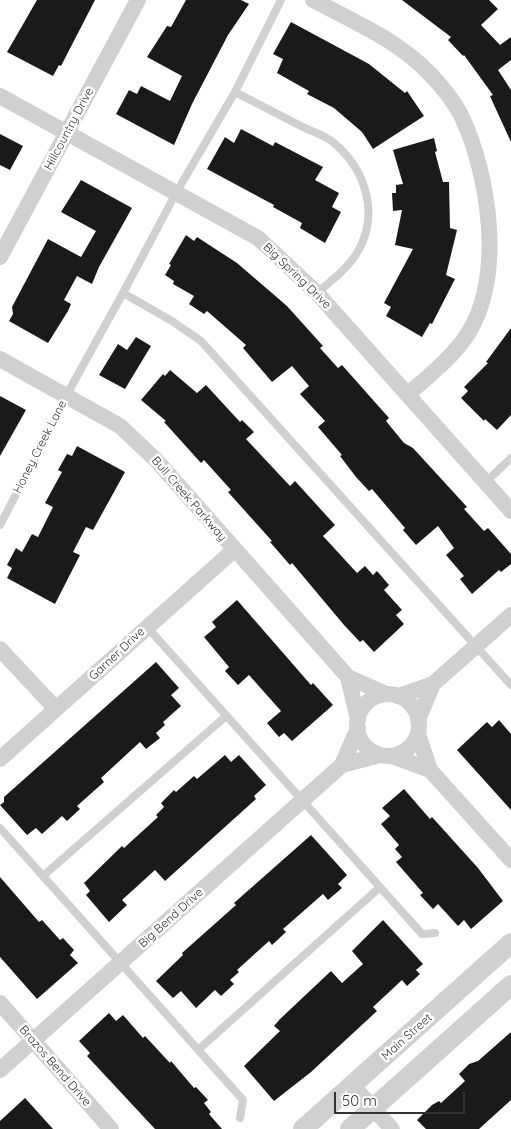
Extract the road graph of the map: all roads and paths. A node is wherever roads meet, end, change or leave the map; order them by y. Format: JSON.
{"nodes":[{"id":1,"x":138,"y":0,"type":"edge"},
{"id":2,"x":280,"y":0,"type":"edge"},
{"id":3,"x":313,"y":0,"type":"edge"},
{"id":4,"x":235,"y":92,"type":"junction"},
{"id":5,"x":0,"y":96,"type":"edge"},
{"id":6,"x":67,"y":132,"type":"junction"},
{"id":7,"x":176,"y":193,"type":"junction"},
{"id":8,"x":0,"y":257,"type":"edge"},
{"id":9,"x":317,"y":293,"type":"junction"},
{"id":10,"x":123,"y":294,"type":"junction"},
{"id":11,"x":0,"y":359,"type":"edge"},
{"id":12,"x":408,"y":394,"type":"junction"},
{"id":13,"x":66,"y":396,"type":"junction"},
{"id":14,"x":511,"y":458,"type":"edge"},
{"id":15,"x":486,"y":482,"type":"junction"},
{"id":16,"x":511,"y":511,"type":"edge"},
{"id":17,"x":0,"y":526,"type":"edge"},
{"id":18,"x":234,"y":550,"type":"junction"},
{"id":19,"x":511,"y":615,"type":"edge"},
{"id":20,"x":146,"y":627,"type":"junction"},
{"id":21,"x":475,"y":646,"type":"junction"},
{"id":22,"x":0,"y":649,"type":"edge"},
{"id":23,"x":348,"y":677,"type":"junction"},
{"id":24,"x":433,"y":684,"type":"junction"},
{"id":25,"x":511,"y":685,"type":"edge"},
{"id":26,"x":392,"y":695,"type":"junction"},
{"id":27,"x":56,"y":709,"type":"junction"},
{"id":28,"x":225,"y":717,"type":"junction"},
{"id":29,"x":358,"y":724,"type":"junction"},
{"id":30,"x":418,"y":727,"type":"junction"},
{"id":31,"x":386,"y":755,"type":"junction"},
{"id":32,"x":0,"y":759,"type":"edge"},
{"id":33,"x":342,"y":765,"type":"junction"},
{"id":34,"x":430,"y":770,"type":"junction"},
{"id":35,"x":302,"y":800,"type":"junction"},
{"id":36,"x":0,"y":828,"type":"edge"},
{"id":37,"x":511,"y":860,"type":"edge"},
{"id":38,"x":44,"y":876,"type":"junction"},
{"id":39,"x":379,"y":888,"type":"junction"},
{"id":40,"x":435,"y":933,"type":"dead end"},
{"id":41,"x":511,"y":944,"type":"edge"},
{"id":42,"x":121,"y":963,"type":"junction"},
{"id":43,"x":511,"y":985,"type":"edge"},
{"id":44,"x":0,"y":1003,"type":"edge"},
{"id":45,"x":34,"y":1041,"type":"junction"},
{"id":46,"x":198,"y":1050,"type":"junction"},
{"id":47,"x":0,"y":1070,"type":"edge"},
{"id":48,"x":353,"y":1086,"type":"junction"},
{"id":49,"x":374,"y":1109,"type":"junction"},
{"id":50,"x":240,"y":1118,"type":"dead end"},
{"id":51,"x":111,"y":1129,"type":"edge"},
{"id":52,"x":303,"y":1129,"type":"edge"},
{"id":53,"x":350,"y":1129,"type":"edge"},
{"id":54,"x":392,"y":1129,"type":"edge"}],
"edges":[{"from":1,"to":6,"type":"street","name":"Hillcountry Drive"},
{"from":2,"to":4,"type":"lane","name":"Honey Creek Lane"},
{"from":3,"to":12,"type":"street"},
{"from":4,"to":7,"type":"lane","name":"Honey Creek Lane"},
{"from":4,"to":9,"type":"lane"},
{"from":5,"to":6,"type":"street","name":"Big Spring Drive"},
{"from":6,"to":7,"type":"street","name":"Big Spring Drive"},
{"from":6,"to":8,"type":"street","name":"Hillcountry Drive"},
{"from":7,"to":9,"type":"street","name":"Big Spring Drive"},
{"from":7,"to":10,"type":"lane","name":"Honey Creek Lane"},
{"from":9,"to":12,"type":"street","name":"Big Spring Drive"},
{"from":10,"to":13,"type":"lane","name":"Honey Creek Lane"},
{"from":10,"to":21,"type":"lane"},
{"from":11,"to":13,"type":"street","name":"Bull Creek Parkway"},
{"from":12,"to":15,"type":"street","name":"Big Spring Drive"},
{"from":13,"to":17,"type":"lane","name":"Honey Creek Lane"},
{"from":13,"to":18,"type":"street","name":"Bull Creek Parkway"},
{"from":14,"to":15,"type":"lane"},
{"from":15,"to":16,"type":"street","name":"Big Spring Drive"},
{"from":18,"to":20,"type":"street","name":"Garner Drive"},
{"from":18,"to":23,"type":"street","name":"Bull Creek Parkway"},
{"from":19,"to":21,"type":"street"},
{"from":20,"to":27,"type":"street","name":"Garner Drive"},
{"from":20,"to":28,"type":"lane"},
{"from":21,"to":24,"type":"street"},
{"from":21,"to":25,"type":"lane"},
{"from":22,"to":27,"type":"street"},
{"from":23,"to":26,"type":"street","name":"Bull Creek Parkway"},
{"from":23,"to":29,"type":"street","name":"Bull Creek Parkway"},
{"from":24,"to":26,"type":"street"},
{"from":24,"to":30,"type":"street"},
{"from":26,"to":29,"type":"street"},
{"from":26,"to":30,"type":"street"},
{"from":27,"to":32,"type":"street","name":"Garner Drive"},
{"from":28,"to":35,"type":"lane"},
{"from":28,"to":38,"type":"lane"},
{"from":29,"to":31,"type":"street"},
{"from":29,"to":33,"type":"street","name":"Big Bend Drive"},
{"from":30,"to":31,"type":"street"},
{"from":30,"to":34,"type":"street"},
{"from":31,"to":33,"type":"street","name":"Big Bend Drive"},
{"from":31,"to":34,"type":"street"},
{"from":33,"to":35,"type":"street","name":"Big Bend Drive"},
{"from":34,"to":37,"type":"street"},
{"from":35,"to":39,"type":"lane"},
{"from":35,"to":42,"type":"street","name":"Big Bend Drive"},
{"from":36,"to":38,"type":"lane"},
{"from":38,"to":42,"type":"lane"},
{"from":39,"to":40,"type":"lane"},
{"from":39,"to":46,"type":"lane"},
{"from":41,"to":48,"type":"street","name":"Main Street"},
{"from":42,"to":45,"type":"street","name":"Big Bend Drive"},
{"from":42,"to":46,"type":"lane"},
{"from":43,"to":49,"type":"street"},
{"from":44,"to":45,"type":"street","name":"Brazos Bend Drive"},
{"from":45,"to":47,"type":"street","name":"Big Bend Drive"},
{"from":45,"to":51,"type":"street","name":"Brazos Bend Drive"},
{"from":46,"to":50,"type":"lane"},
{"from":48,"to":49,"type":"street"},
{"from":48,"to":52,"type":"street","name":"Main Street"},
{"from":49,"to":53,"type":"street"},
{"from":49,"to":54,"type":"street"}]}
